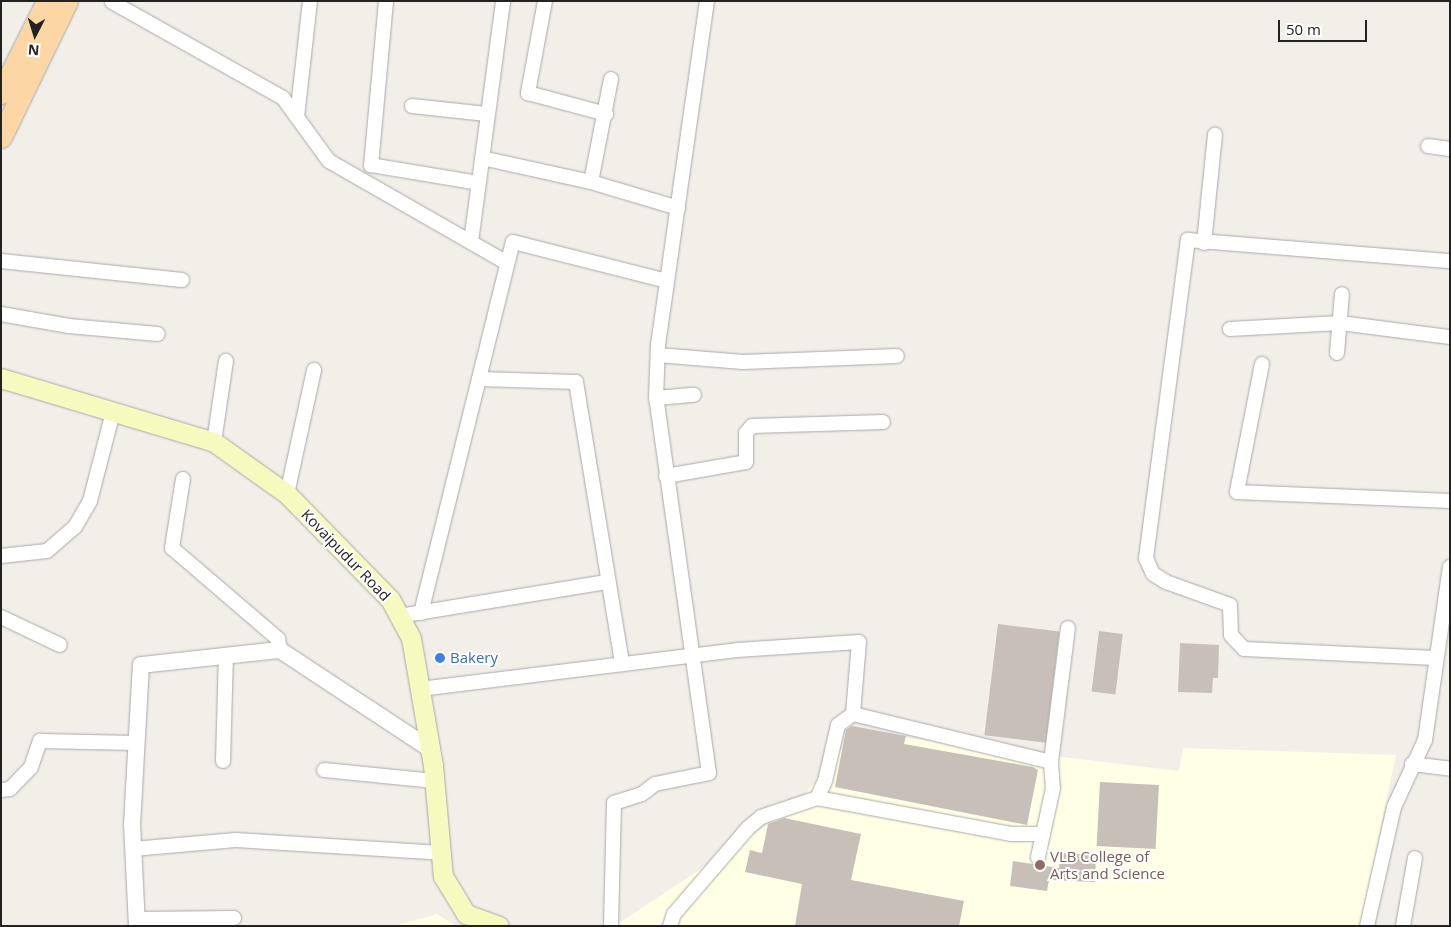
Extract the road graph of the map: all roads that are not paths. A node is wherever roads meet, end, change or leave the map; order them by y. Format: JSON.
{"nodes":[{"id":1,"x":47,"y":1,"type":"edge"},
{"id":2,"x":67,"y":1,"type":"edge"},
{"id":3,"x":310,"y":1,"type":"edge"},
{"id":4,"x":386,"y":1,"type":"edge"},
{"id":5,"x":503,"y":1,"type":"edge"},
{"id":6,"x":545,"y":1,"type":"edge"},
{"id":7,"x":707,"y":1,"type":"edge"},
{"id":8,"x":112,"y":2,"type":"edge"},
{"id":9,"x":612,"y":79,"type":"dead end"},
{"id":10,"x":1,"y":93,"type":"edge"},
{"id":11,"x":412,"y":106,"type":"dead end"},
{"id":12,"x":487,"y":114,"type":"junction"},
{"id":13,"x":606,"y":114,"type":"junction"},
{"id":14,"x":297,"y":117,"type":"junction"},
{"id":15,"x":1215,"y":135,"type":"dead end"},
{"id":16,"x":1,"y":137,"type":"edge"},
{"id":17,"x":1428,"y":146,"type":"dead end"},
{"id":18,"x":1450,"y":149,"type":"edge"},
{"id":19,"x":482,"y":158,"type":"junction"},
{"id":20,"x":591,"y":182,"type":"junction"},
{"id":21,"x":479,"y":183,"type":"junction"},
{"id":22,"x":678,"y":208,"type":"junction"},
{"id":23,"x":471,"y":242,"type":"junction"},
{"id":24,"x":1204,"y":243,"type":"junction"},
{"id":25,"x":1,"y":261,"type":"edge"},
{"id":26,"x":1450,"y":262,"type":"edge"},
{"id":27,"x":507,"y":263,"type":"junction"},
{"id":28,"x":182,"y":280,"type":"dead end"},
{"id":29,"x":667,"y":281,"type":"junction"},
{"id":30,"x":1342,"y":294,"type":"dead end"},
{"id":31,"x":1,"y":314,"type":"edge"},
{"id":32,"x":1340,"y":323,"type":"junction"},
{"id":33,"x":1230,"y":329,"type":"dead end"},
{"id":34,"x":158,"y":334,"type":"dead end"},
{"id":35,"x":1450,"y":338,"type":"edge"},
{"id":36,"x":1337,"y":353,"type":"dead end"},
{"id":37,"x":658,"y":355,"type":"junction"},
{"id":38,"x":897,"y":356,"type":"dead end"},
{"id":39,"x":226,"y":361,"type":"dead end"},
{"id":40,"x":1262,"y":364,"type":"dead end"},
{"id":41,"x":314,"y":370,"type":"dead end"},
{"id":42,"x":1,"y":378,"type":"edge"},
{"id":43,"x":479,"y":379,"type":"junction"},
{"id":44,"x":694,"y":395,"type":"dead end"},
{"id":45,"x":656,"y":398,"type":"junction"},
{"id":46,"x":114,"y":412,"type":"junction"},
{"id":47,"x":882,"y":422,"type":"dead end"},
{"id":48,"x":214,"y":442,"type":"junction"},
{"id":49,"x":666,"y":476,"type":"junction"},
{"id":50,"x":182,"y":479,"type":"dead end"},
{"id":51,"x":287,"y":494,"type":"junction"},
{"id":52,"x":1450,"y":501,"type":"edge"},
{"id":53,"x":1,"y":556,"type":"edge"},
{"id":54,"x":1450,"y":567,"type":"edge"},
{"id":55,"x":607,"y":582,"type":"junction"},
{"id":56,"x":421,"y":613,"type":"junction"},
{"id":57,"x":399,"y":616,"type":"junction"},
{"id":58,"x":1445,"y":616,"type":"edge"},
{"id":59,"x":1,"y":617,"type":"edge"},
{"id":60,"x":1068,"y":628,"type":"dead end"},
{"id":61,"x":60,"y":646,"type":"dead end"},
{"id":62,"x":280,"y":650,"type":"junction"},
{"id":63,"x":226,"y":656,"type":"junction"},
{"id":64,"x":691,"y":656,"type":"junction"},
{"id":65,"x":1435,"y":658,"type":"junction"},
{"id":66,"x":622,"y":664,"type":"junction"},
{"id":67,"x":420,"y":690,"type":"junction"},
{"id":68,"x":853,"y":714,"type":"junction"},
{"id":69,"x":136,"y":743,"type":"junction"},
{"id":70,"x":430,"y":749,"type":"junction"},
{"id":71,"x":223,"y":762,"type":"dead end"},
{"id":72,"x":1051,"y":762,"type":"junction"},
{"id":73,"x":1412,"y":764,"type":"junction"},
{"id":74,"x":1450,"y":769,"type":"edge"},
{"id":75,"x":324,"y":770,"type":"dead end"},
{"id":76,"x":434,"y":781,"type":"junction"},
{"id":77,"x":1,"y":790,"type":"edge"},
{"id":78,"x":817,"y":798,"type":"junction"},
{"id":79,"x":1044,"y":834,"type":"junction"},
{"id":80,"x":133,"y":850,"type":"junction"},
{"id":81,"x":441,"y":854,"type":"junction"},
{"id":82,"x":1038,"y":857,"type":"dead end"},
{"id":83,"x":1415,"y":858,"type":"dead end"},
{"id":84,"x":234,"y":918,"type":"dead end"},
{"id":85,"x":137,"y":922,"type":"edge"},
{"id":86,"x":499,"y":926,"type":"edge"},
{"id":87,"x":611,"y":926,"type":"edge"},
{"id":88,"x":670,"y":926,"type":"edge"},
{"id":89,"x":1367,"y":926,"type":"edge"},
{"id":90,"x":1403,"y":926,"type":"edge"}],
"edges":[{"from":1,"to":10,"type":"main road"},
{"from":2,"to":16,"type":"main road"},
{"from":3,"to":14,"type":"street"},
{"from":4,"to":21,"type":"street"},
{"from":5,"to":12,"type":"street"},
{"from":6,"to":13,"type":"street"},
{"from":7,"to":22,"type":"street"},
{"from":8,"to":14,"type":"street"},
{"from":9,"to":13,"type":"street"},
{"from":11,"to":12,"type":"street"},
{"from":12,"to":19,"type":"street"},
{"from":13,"to":20,"type":"street"},
{"from":14,"to":23,"type":"street"},
{"from":15,"to":24,"type":"street"},
{"from":17,"to":18,"type":"street"},
{"from":19,"to":20,"type":"street"},
{"from":19,"to":21,"type":"street"},
{"from":20,"to":22,"type":"street"},
{"from":21,"to":23,"type":"street"},
{"from":22,"to":29,"type":"street"},
{"from":23,"to":27,"type":"street"},
{"from":24,"to":26,"type":"street"},
{"from":24,"to":65,"type":"street"},
{"from":25,"to":28,"type":"street"},
{"from":27,"to":29,"type":"street"},
{"from":27,"to":43,"type":"street"},
{"from":29,"to":37,"type":"street"},
{"from":30,"to":32,"type":"street"},
{"from":31,"to":34,"type":"street"},
{"from":32,"to":33,"type":"street"},
{"from":32,"to":35,"type":"street"},
{"from":32,"to":36,"type":"street"},
{"from":37,"to":38,"type":"street"},
{"from":37,"to":45,"type":"street"},
{"from":39,"to":48,"type":"street"},
{"from":40,"to":52,"type":"street"},
{"from":41,"to":51,"type":"street"},
{"from":42,"to":46,"type":"main road","name":"Kovaipudur Road"},
{"from":43,"to":55,"type":"street"},
{"from":43,"to":56,"type":"street"},
{"from":44,"to":45,"type":"street"},
{"from":45,"to":49,"type":"street"},
{"from":46,"to":48,"type":"main road","name":"Kovaipudur Road"},
{"from":46,"to":53,"type":"street"},
{"from":47,"to":49,"type":"street"},
{"from":48,"to":51,"type":"main road","name":"Kovaipudur Road"},
{"from":49,"to":64,"type":"street"},
{"from":50,"to":62,"type":"street"},
{"from":51,"to":57,"type":"main road","name":"Kovaipudur Road"},
{"from":54,"to":58,"type":"street"},
{"from":55,"to":56,"type":"street"},
{"from":55,"to":66,"type":"street"},
{"from":56,"to":57,"type":"street"},
{"from":57,"to":67,"type":"main road","name":"Kovaipudur Road"},
{"from":58,"to":65,"type":"street"},
{"from":59,"to":61,"type":"street"},
{"from":60,"to":72,"type":"street"},
{"from":62,"to":63,"type":"street"},
{"from":62,"to":70,"type":"street"},
{"from":63,"to":69,"type":"street"},
{"from":63,"to":71,"type":"street"},
{"from":64,"to":66,"type":"street"},
{"from":64,"to":68,"type":"street"},
{"from":64,"to":87,"type":"street"},
{"from":65,"to":73,"type":"street"},
{"from":66,"to":67,"type":"street"},
{"from":67,"to":70,"type":"main road","name":"Kovaipudur Road"},
{"from":68,"to":72,"type":"street"},
{"from":68,"to":78,"type":"street"},
{"from":69,"to":77,"type":"street"},
{"from":69,"to":80,"type":"street"},
{"from":70,"to":76,"type":"main road","name":"Kovaipudur Road"},
{"from":72,"to":79,"type":"street"},
{"from":73,"to":74,"type":"street"},
{"from":73,"to":89,"type":"street"},
{"from":75,"to":76,"type":"street"},
{"from":76,"to":81,"type":"main road","name":"Kovaipudur Road"},
{"from":78,"to":79,"type":"street"},
{"from":78,"to":88,"type":"street"},
{"from":79,"to":82,"type":"street"},
{"from":80,"to":81,"type":"street"},
{"from":80,"to":85,"type":"street"},
{"from":81,"to":86,"type":"main road","name":"Kovaipudur Road"},
{"from":83,"to":90,"type":"street"},
{"from":84,"to":85,"type":"street"}]}
